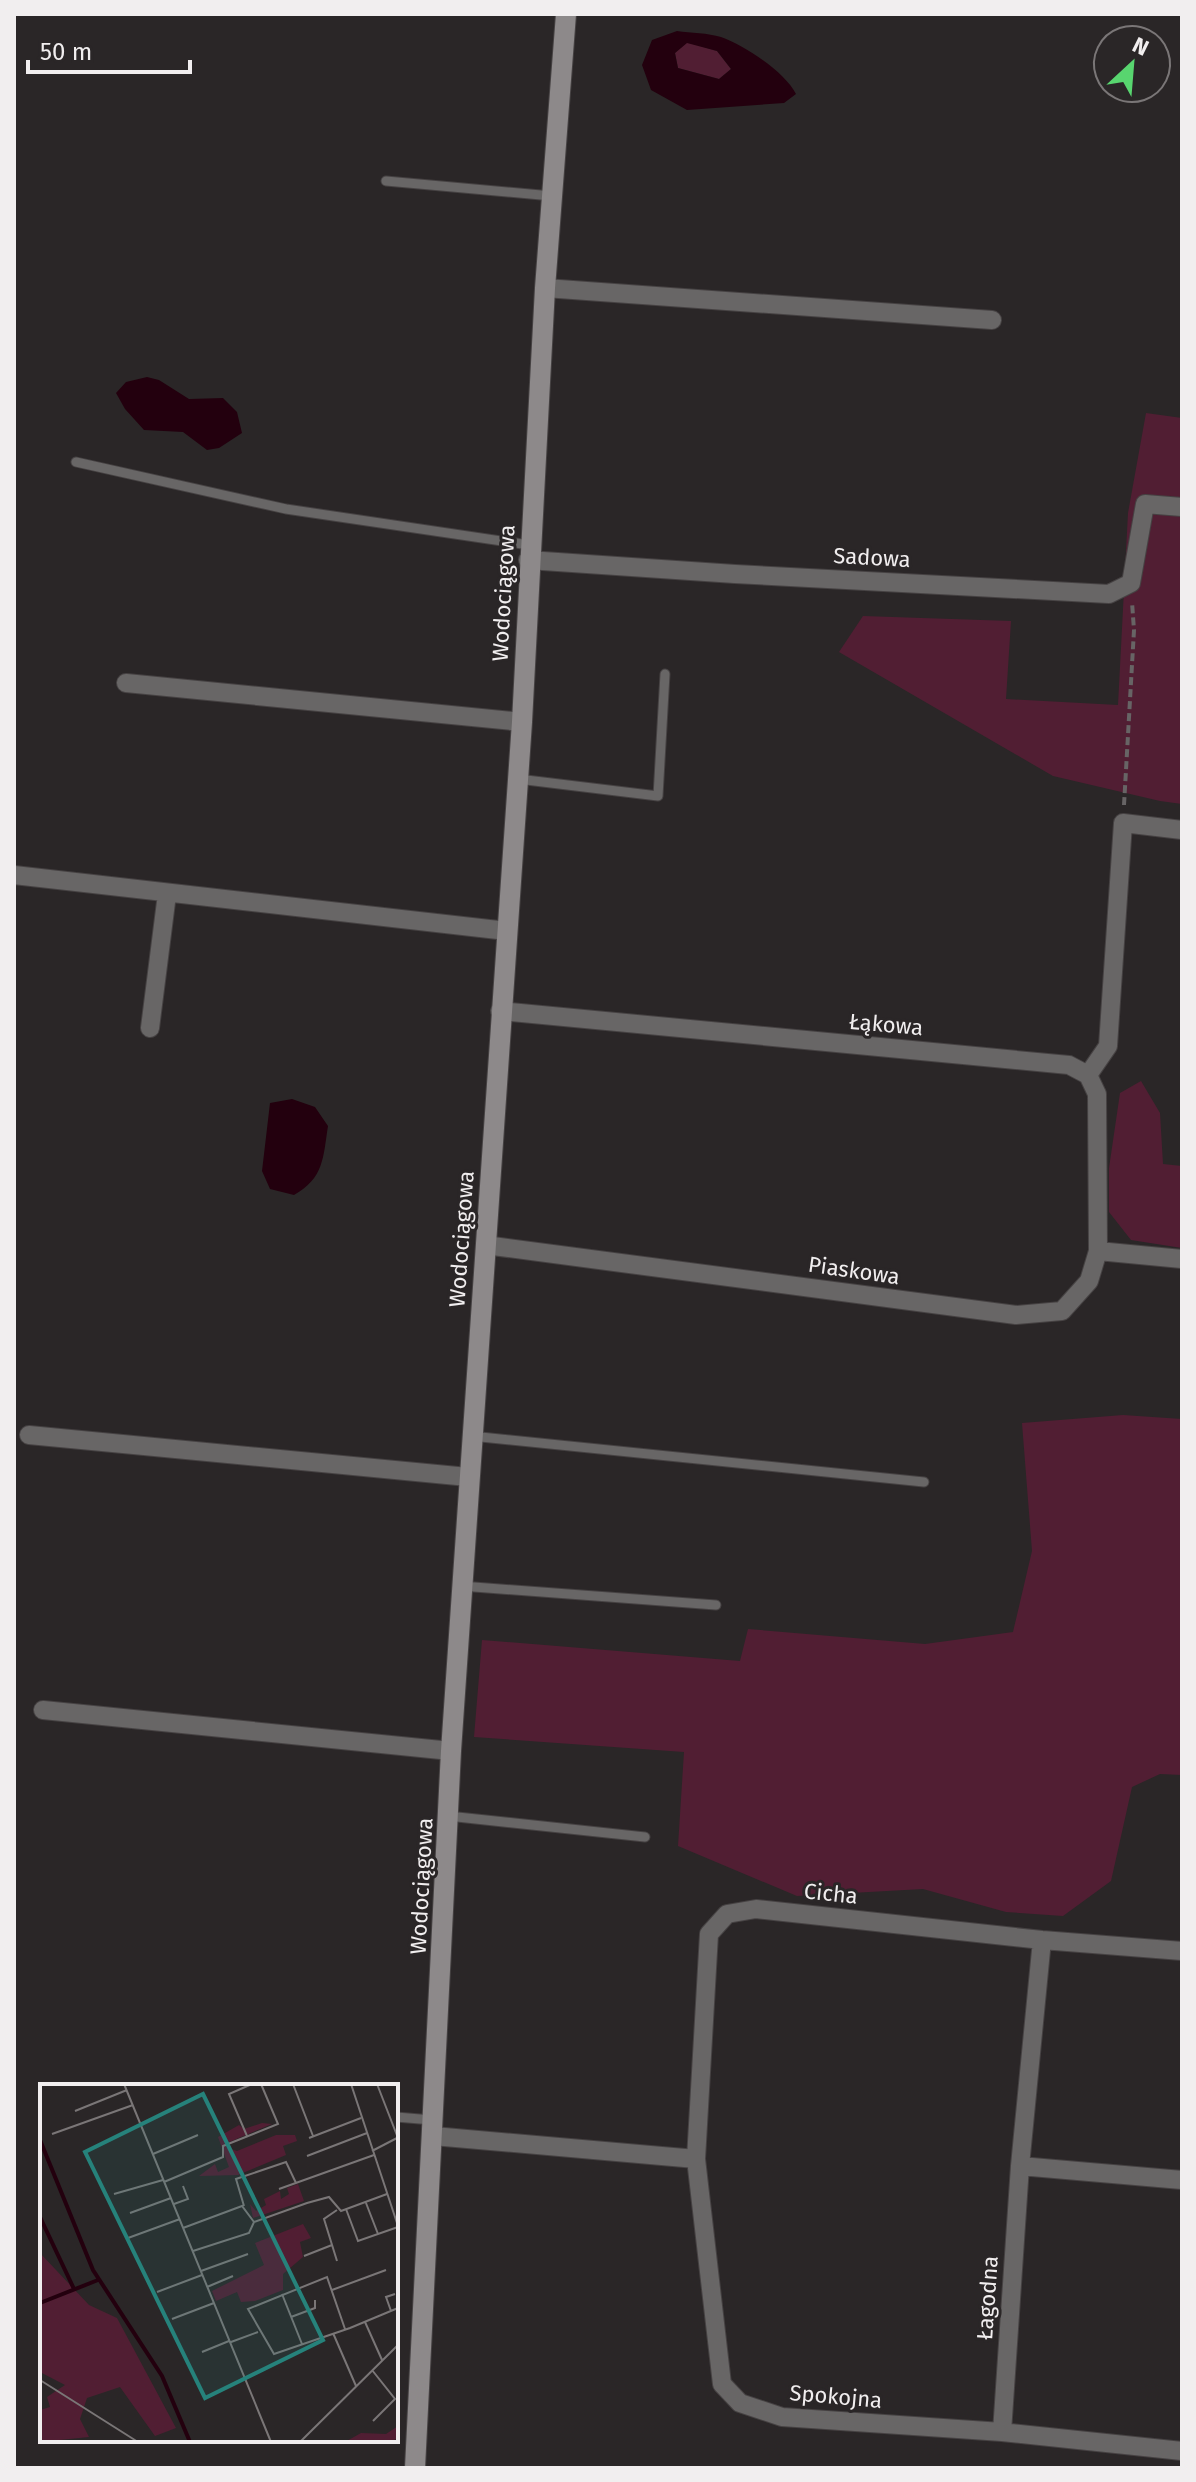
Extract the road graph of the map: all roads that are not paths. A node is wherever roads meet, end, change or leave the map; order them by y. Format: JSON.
{"nodes":[{"id":1,"x":566,"y":14,"type":"edge"},
{"id":2,"x":386,"y":181,"type":"dead end"},
{"id":3,"x":552,"y":196,"type":"junction"},
{"id":4,"x":545,"y":288,"type":"junction"},
{"id":5,"x":992,"y":320,"type":"dead end"},
{"id":6,"x":76,"y":462,"type":"dead end"},
{"id":7,"x":1182,"y":507,"type":"edge"},
{"id":8,"x":529,"y":552,"type":"junction"},
{"id":9,"x":665,"y":674,"type":"dead end"},
{"id":10,"x":126,"y":683,"type":"dead end"},
{"id":11,"x":522,"y":722,"type":"junction"},
{"id":12,"x":518,"y":779,"type":"junction"},
{"id":13,"x":1182,"y":830,"type":"edge"},
{"id":14,"x":14,"y":875,"type":"edge"},
{"id":15,"x":167,"y":894,"type":"junction"},
{"id":16,"x":507,"y":931,"type":"junction"},
{"id":17,"x":500,"y":1011,"type":"junction"},
{"id":18,"x":150,"y":1028,"type":"dead end"},
{"id":19,"x":1088,"y":1075,"type":"junction"},
{"id":20,"x":485,"y":1245,"type":"junction"},
{"id":21,"x":1098,"y":1251,"type":"junction"},
{"id":22,"x":1182,"y":1259,"type":"edge"},
{"id":23,"x":29,"y":1435,"type":"dead end"},
{"id":24,"x":471,"y":1436,"type":"junction"},
{"id":25,"x":468,"y":1477,"type":"junction"},
{"id":26,"x":924,"y":1482,"type":"dead end"},
{"id":27,"x":461,"y":1586,"type":"junction"},
{"id":28,"x":716,"y":1605,"type":"dead end"},
{"id":29,"x":43,"y":1710,"type":"dead end"},
{"id":30,"x":451,"y":1751,"type":"junction"},
{"id":31,"x":448,"y":1816,"type":"junction"},
{"id":32,"x":645,"y":1837,"type":"dead end"},
{"id":33,"x":1042,"y":1940,"type":"junction"},
{"id":34,"x":1182,"y":1951,"type":"edge"},
{"id":35,"x":398,"y":2118,"type":"edge"},
{"id":36,"x":434,"y":2128,"type":"junction"},
{"id":37,"x":696,"y":2159,"type":"junction"},
{"id":38,"x":1020,"y":2166,"type":"junction"},
{"id":39,"x":1182,"y":2180,"type":"edge"},
{"id":40,"x":1002,"y":2432,"type":"junction"},
{"id":41,"x":1182,"y":2451,"type":"edge"},
{"id":42,"x":415,"y":2468,"type":"edge"}],
"edges":[{"from":1,"to":3,"type":"street","name":"Wodociągowa"},
{"from":2,"to":3,"type":"lane"},
{"from":3,"to":4,"type":"street","name":"Wodociągowa"},
{"from":4,"to":5,"type":"street"},
{"from":4,"to":8,"type":"street","name":"Wodociągowa"},
{"from":6,"to":8,"type":"lane"},
{"from":7,"to":8,"type":"street","name":"Sadowa"},
{"from":8,"to":11,"type":"street","name":"Wodociągowa"},
{"from":9,"to":12,"type":"lane"},
{"from":10,"to":11,"type":"street"},
{"from":11,"to":12,"type":"street","name":"Wodociągowa"},
{"from":12,"to":16,"type":"street","name":"Wodociągowa"},
{"from":13,"to":19,"type":"street"},
{"from":14,"to":15,"type":"street"},
{"from":15,"to":16,"type":"street"},
{"from":15,"to":18,"type":"street"},
{"from":16,"to":17,"type":"street","name":"Wodociągowa"},
{"from":17,"to":19,"type":"street","name":"Łąkowa"},
{"from":17,"to":20,"type":"street","name":"Wodociągowa"},
{"from":19,"to":21,"type":"street"},
{"from":20,"to":21,"type":"street","name":"Piaskowa"},
{"from":20,"to":24,"type":"street","name":"Wodociągowa"},
{"from":21,"to":22,"type":"street"},
{"from":23,"to":25,"type":"street"},
{"from":24,"to":25,"type":"street","name":"Wodociągowa"},
{"from":24,"to":26,"type":"lane"},
{"from":25,"to":27,"type":"street","name":"Wodociągowa"},
{"from":27,"to":28,"type":"lane"},
{"from":27,"to":30,"type":"street","name":"Wodociągowa"},
{"from":29,"to":30,"type":"street"},
{"from":30,"to":31,"type":"street","name":"Wodociągowa"},
{"from":31,"to":32,"type":"lane"},
{"from":31,"to":36,"type":"street","name":"Wodociągowa"},
{"from":33,"to":34,"type":"street","name":"Cicha"},
{"from":33,"to":37,"type":"street","name":"Cicha"},
{"from":33,"to":38,"type":"street","name":"Łagodna"},
{"from":35,"to":36,"type":"lane"},
{"from":36,"to":37,"type":"street"},
{"from":36,"to":42,"type":"street","name":"Wodociągowa"},
{"from":37,"to":40,"type":"street","name":"Spokojna"},
{"from":38,"to":39,"type":"street"},
{"from":38,"to":40,"type":"street","name":"Łagodna"},
{"from":40,"to":41,"type":"street","name":"Spokojna"}]}
